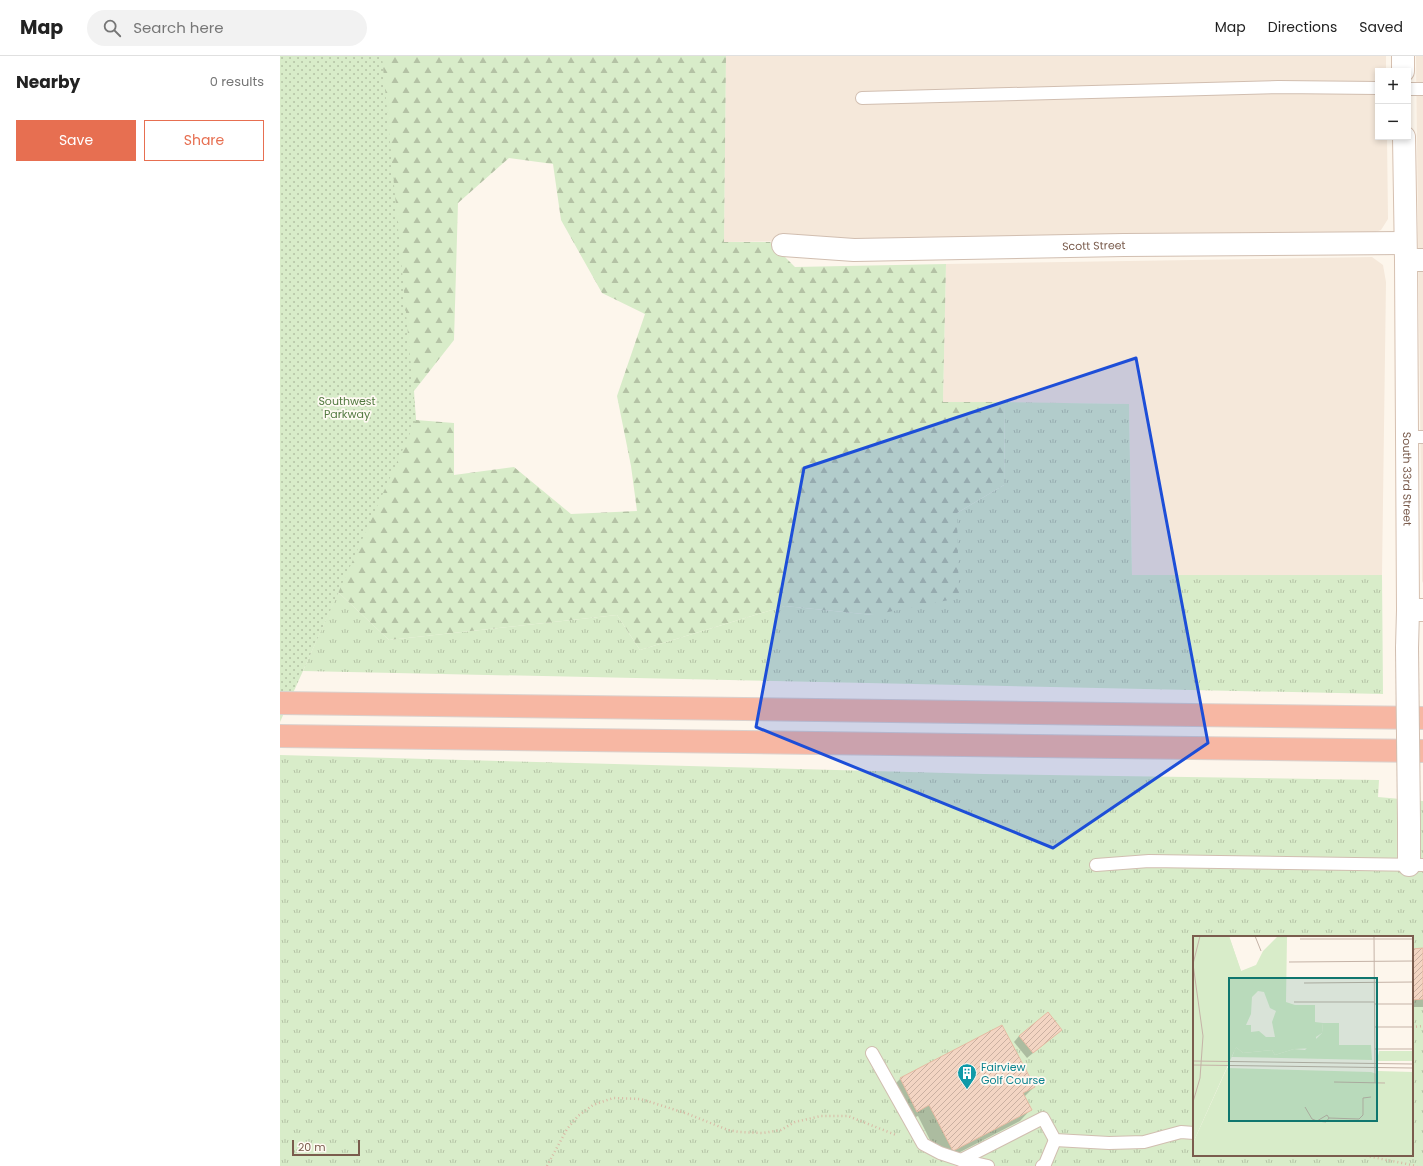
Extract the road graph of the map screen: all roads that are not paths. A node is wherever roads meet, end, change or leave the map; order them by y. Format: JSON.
{"nodes":[{"id":1,"x":1403,"y":56,"type":"edge"},
{"id":2,"x":1403,"y":68,"type":"edge"},
{"id":3,"x":1375,"y":88,"type":"edge"},
{"id":4,"x":1411,"y":88,"type":"edge"},
{"id":5,"x":1423,"y":89,"type":"edge"},
{"id":6,"x":862,"y":98,"type":"dead end"},
{"id":7,"x":1404,"y":140,"type":"edge"},
{"id":8,"x":783,"y":245,"type":"dead end"},
{"id":9,"x":1412,"y":254,"type":"edge"},
{"id":10,"x":1415,"y":437,"type":"edge"},
{"id":11,"x":1415,"y":610,"type":"edge"},
{"id":12,"x":280,"y":703,"type":"edge"},
{"id":13,"x":1423,"y":718,"type":"edge"},
{"id":14,"x":280,"y":736,"type":"edge"},
{"id":15,"x":1423,"y":751,"type":"edge"},
{"id":16,"x":1096,"y":864,"type":"dead end"},
{"id":17,"x":1416,"y":865,"type":"edge"},
{"id":18,"x":872,"y":1053,"type":"dead end"},
{"id":19,"x":1193,"y":1133,"type":"edge"},
{"id":20,"x":1054,"y":1140,"type":"junction"},
{"id":21,"x":961,"y":1160,"type":"junction"},
{"id":22,"x":988,"y":1166,"type":"edge"},
{"id":23,"x":1042,"y":1166,"type":"edge"}],
"edges":[{"from":1,"to":2,"type":"street"},
{"from":3,"to":6,"type":"lane"},
{"from":4,"to":5,"type":"lane"},
{"from":7,"to":9,"type":"street","name":"South 33rd Street"},
{"from":8,"to":9,"type":"street","name":"Scott Street"},
{"from":9,"to":10,"type":"street","name":"South 33rd Street"},
{"from":10,"to":11,"type":"street","name":"South 33rd Street"},
{"from":11,"to":17,"type":"street","name":"South 33rd Street","bridge":true},
{"from":12,"to":13,"type":"highway"},
{"from":14,"to":15,"type":"highway"},
{"from":16,"to":17,"type":"lane"},
{"from":18,"to":21,"type":"lane"},
{"from":19,"to":20,"type":"lane"},
{"from":20,"to":21,"type":"lane"},
{"from":20,"to":23,"type":"lane"},
{"from":21,"to":22,"type":"lane"}]}
